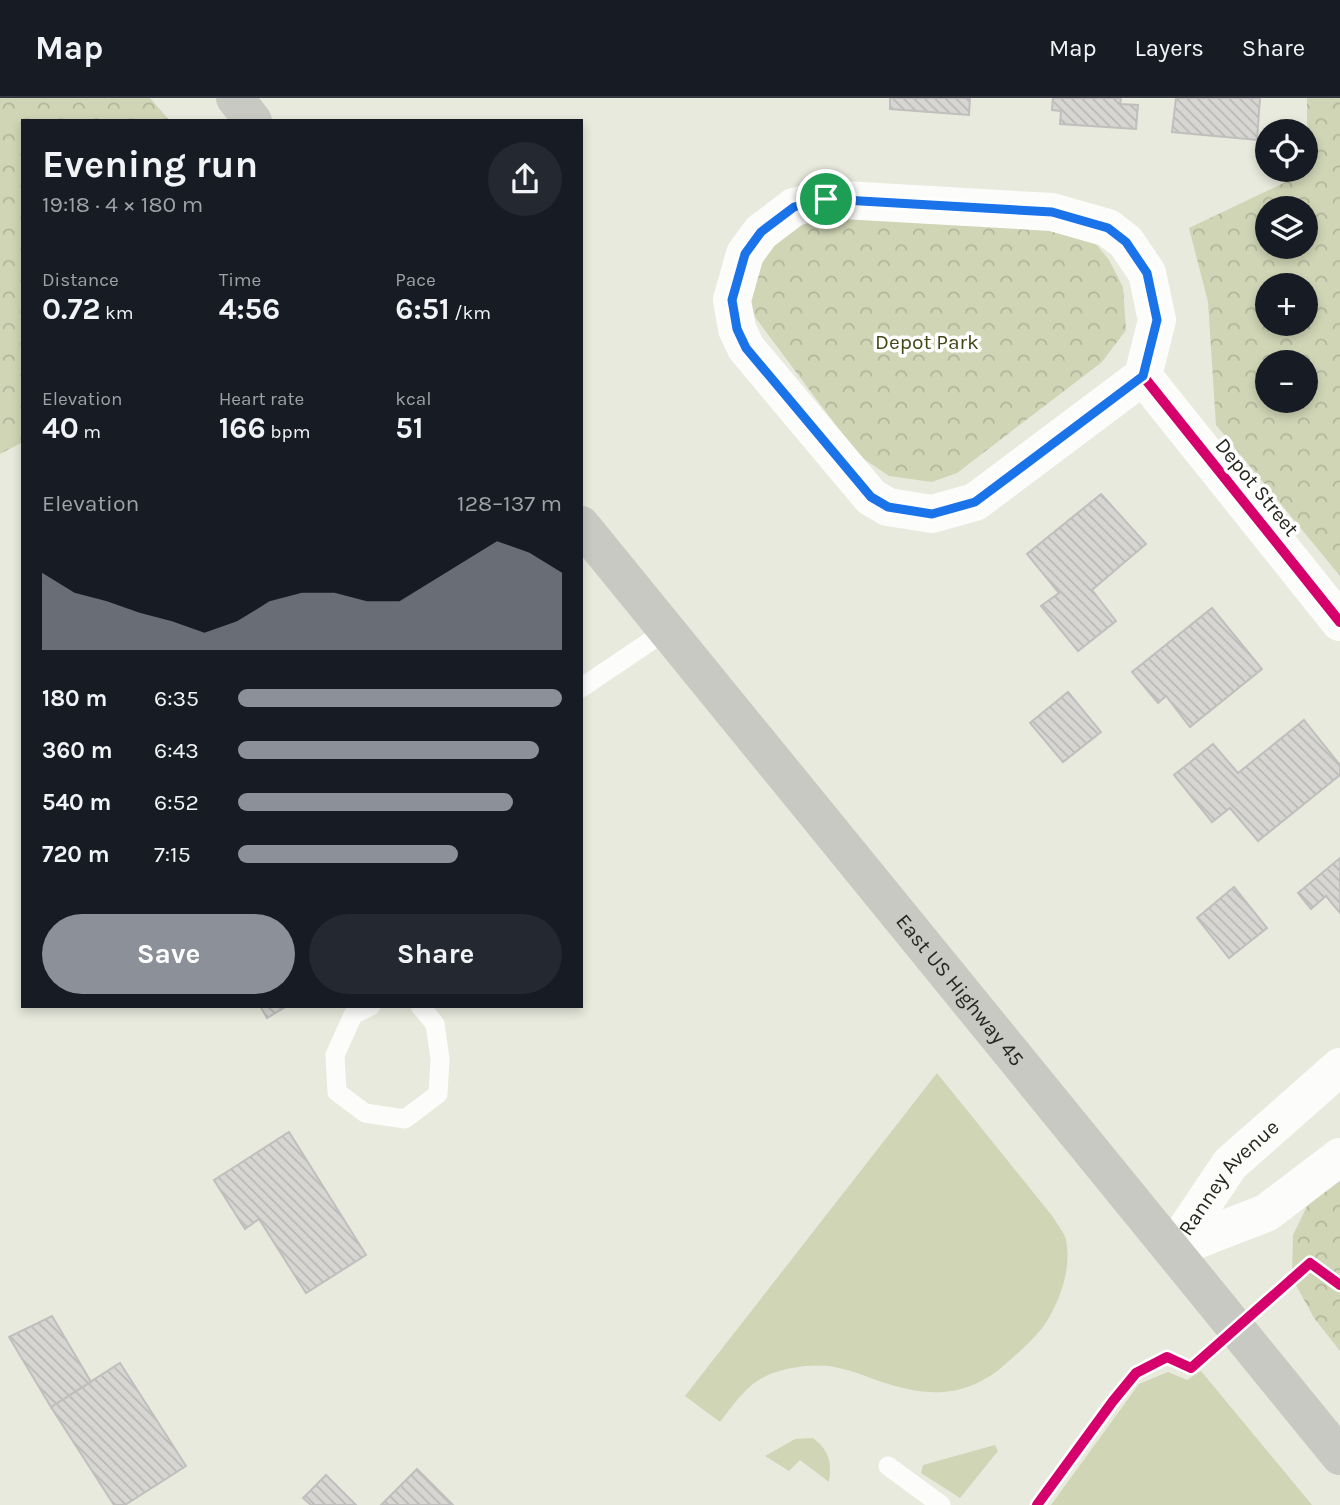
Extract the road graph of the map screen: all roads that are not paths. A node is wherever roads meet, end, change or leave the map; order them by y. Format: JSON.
{"nodes":[{"id":1,"x":235,"y":98,"type":"edge"},
{"id":2,"x":251,"y":119,"type":"edge"},
{"id":3,"x":1143,"y":376,"type":"junction"},
{"id":4,"x":583,"y":527,"type":"edge"},
{"id":5,"x":1340,"y":622,"type":"edge"},
{"id":6,"x":667,"y":630,"type":"junction"},
{"id":7,"x":583,"y":687,"type":"edge"},
{"id":8,"x":367,"y":1008,"type":"edge"},
{"id":9,"x":422,"y":1008,"type":"edge"},
{"id":10,"x":1340,"y":1067,"type":"edge"},
{"id":11,"x":1340,"y":1157,"type":"edge"},
{"id":12,"x":1172,"y":1249,"type":"junction"},
{"id":13,"x":1340,"y":1456,"type":"edge"},
{"id":14,"x":888,"y":1466,"type":"dead end"},
{"id":15,"x":941,"y":1505,"type":"edge"}],
"edges":[{"from":1,"to":2,"type":"main road"},
{"from":3,"to":3,"type":"street"},
{"from":3,"to":5,"type":"street","name":"Depot Street"},
{"from":4,"to":6,"type":"main road","name":"East US Highway 45"},
{"from":6,"to":7,"type":"lane"},
{"from":6,"to":12,"type":"main road","name":"East US Highway 45"},
{"from":8,"to":9,"type":"lane"},
{"from":10,"to":12,"type":"street","name":"Ranney Avenue"},
{"from":11,"to":12,"type":"street","name":"Ranney Avenue"},
{"from":12,"to":13,"type":"main road","name":"East US Highway 45"},
{"from":14,"to":15,"type":"lane"}]}
